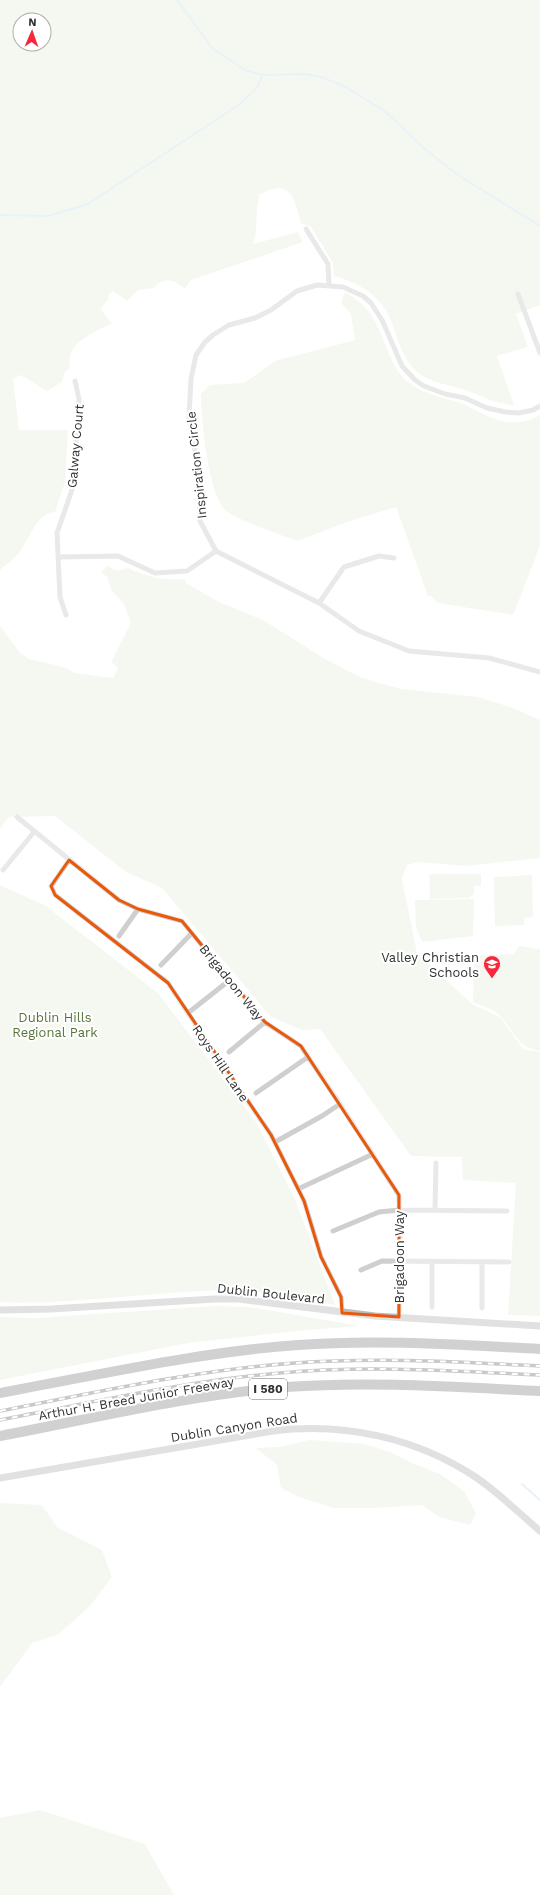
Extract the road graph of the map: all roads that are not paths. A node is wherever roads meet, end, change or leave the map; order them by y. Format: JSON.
{"nodes":[{"id":1,"x":306,"y":229,"type":"dead end"},
{"id":2,"x":329,"y":285,"type":"junction"},
{"id":3,"x":518,"y":294,"type":"dead end"},
{"id":4,"x":540,"y":353,"type":"edge"},
{"id":5,"x":74,"y":381,"type":"dead end"},
{"id":6,"x":540,"y":406,"type":"edge"},
{"id":7,"x":216,"y":552,"type":"junction"},
{"id":8,"x":58,"y":557,"type":"junction"},
{"id":9,"x":394,"y":558,"type":"dead end"},
{"id":10,"x":319,"y":603,"type":"junction"},
{"id":11,"x":66,"y":614,"type":"dead end"},
{"id":12,"x":540,"y":672,"type":"edge"},
{"id":13,"x":17,"y":817,"type":"dead end"},
{"id":14,"x":34,"y":832,"type":"junction"},
{"id":15,"x":69,"y":860,"type":"junction"},
{"id":16,"x":3,"y":870,"type":"dead end"},
{"id":17,"x":138,"y":909,"type":"junction"},
{"id":18,"x":192,"y":933,"type":"junction"},
{"id":19,"x":119,"y":936,"type":"dead end"},
{"id":20,"x":161,"y":965,"type":"dead end"},
{"id":21,"x":231,"y":980,"type":"junction"},
{"id":22,"x":188,"y":1013,"type":"junction"},
{"id":23,"x":265,"y":1022,"type":"junction"},
{"id":24,"x":229,"y":1052,"type":"dead end"},
{"id":25,"x":308,"y":1057,"type":"junction"},
{"id":26,"x":256,"y":1093,"type":"dead end"},
{"id":27,"x":340,"y":1104,"type":"junction"},
{"id":28,"x":275,"y":1142,"type":"junction"},
{"id":29,"x":373,"y":1154,"type":"junction"},
{"id":30,"x":436,"y":1163,"type":"dead end"},
{"id":31,"x":298,"y":1189,"type":"junction"},
{"id":32,"x":400,"y":1210,"type":"junction"},
{"id":33,"x":435,"y":1210,"type":"junction"},
{"id":34,"x":507,"y":1210,"type":"dead end"},
{"id":35,"x":333,"y":1231,"type":"dead end"},
{"id":36,"x":401,"y":1261,"type":"junction"},
{"id":37,"x":432,"y":1262,"type":"junction"},
{"id":38,"x":482,"y":1262,"type":"junction"},
{"id":39,"x":509,"y":1262,"type":"dead end"},
{"id":40,"x":361,"y":1270,"type":"dead end"},
{"id":41,"x":432,"y":1307,"type":"dead end"},
{"id":42,"x":482,"y":1308,"type":"dead end"},
{"id":43,"x":0,"y":1310,"type":"edge"},
{"id":44,"x":342,"y":1313,"type":"junction"},
{"id":45,"x":399,"y":1317,"type":"junction"},
{"id":46,"x":540,"y":1326,"type":"edge"},
{"id":47,"x":540,"y":1349,"type":"edge"},
{"id":48,"x":540,"y":1391,"type":"edge"},
{"id":49,"x":0,"y":1393,"type":"edge"},
{"id":50,"x":0,"y":1436,"type":"edge"},
{"id":51,"x":0,"y":1478,"type":"edge"},
{"id":52,"x":540,"y":1531,"type":"edge"}],
"edges":[{"from":1,"to":2,"type":"street"},
{"from":2,"to":6,"type":"street","name":"Inspiration Circle"},
{"from":2,"to":7,"type":"street","name":"Inspiration Circle"},
{"from":3,"to":4,"type":"street"},
{"from":5,"to":8,"type":"street","name":"Galway Court"},
{"from":7,"to":8,"type":"street"},
{"from":7,"to":10,"type":"street"},
{"from":8,"to":11,"type":"street","name":"Galway Court"},
{"from":9,"to":10,"type":"street"},
{"from":10,"to":12,"type":"street"},
{"from":13,"to":14,"type":"street","name":"Brigadoon Way"},
{"from":14,"to":15,"type":"street","name":"Brigadoon Way"},
{"from":14,"to":16,"type":"street"},
{"from":15,"to":17,"type":"street","name":"Brigadoon Way"},
{"from":15,"to":22,"type":"street","name":"Roys Hill Lane"},
{"from":17,"to":18,"type":"street","name":"Brigadoon Way"},
{"from":17,"to":19,"type":"street"},
{"from":18,"to":20,"type":"street"},
{"from":18,"to":21,"type":"street","name":"Brigadoon Way"},
{"from":21,"to":22,"type":"street"},
{"from":21,"to":23,"type":"street","name":"Brigadoon Way"},
{"from":22,"to":28,"type":"street","name":"Roys Hill Lane"},
{"from":23,"to":24,"type":"street"},
{"from":23,"to":25,"type":"street","name":"Brigadoon Way"},
{"from":25,"to":26,"type":"street"},
{"from":25,"to":27,"type":"street","name":"Brigadoon Way"},
{"from":27,"to":28,"type":"street"},
{"from":27,"to":29,"type":"street","name":"Brigadoon Way"},
{"from":28,"to":31,"type":"street","name":"Roys Hill Lane"},
{"from":29,"to":31,"type":"street"},
{"from":29,"to":32,"type":"street","name":"Brigadoon Way"},
{"from":30,"to":33,"type":"street"},
{"from":31,"to":44,"type":"street","name":"Roys Hill Lane"},
{"from":32,"to":33,"type":"street"},
{"from":32,"to":35,"type":"street"},
{"from":32,"to":36,"type":"street","name":"Brigadoon Way"},
{"from":33,"to":34,"type":"street"},
{"from":36,"to":37,"type":"street"},
{"from":36,"to":40,"type":"street"},
{"from":36,"to":45,"type":"street","name":"Brigadoon Way"},
{"from":37,"to":38,"type":"street"},
{"from":37,"to":41,"type":"street"},
{"from":38,"to":39,"type":"street"},
{"from":38,"to":42,"type":"street"},
{"from":43,"to":44,"type":"main road","name":"Dublin Boulevard"},
{"from":44,"to":45,"type":"main road","name":"Dublin Boulevard"},
{"from":45,"to":46,"type":"main road","name":"Dublin Boulevard"},
{"from":47,"to":49,"type":"highway"},
{"from":48,"to":50,"type":"highway","name":"Arthur H. Breed Junior Freeway","number":"I 580"},
{"from":51,"to":52,"type":"main road","name":"Dublin Canyon Road"}]}
